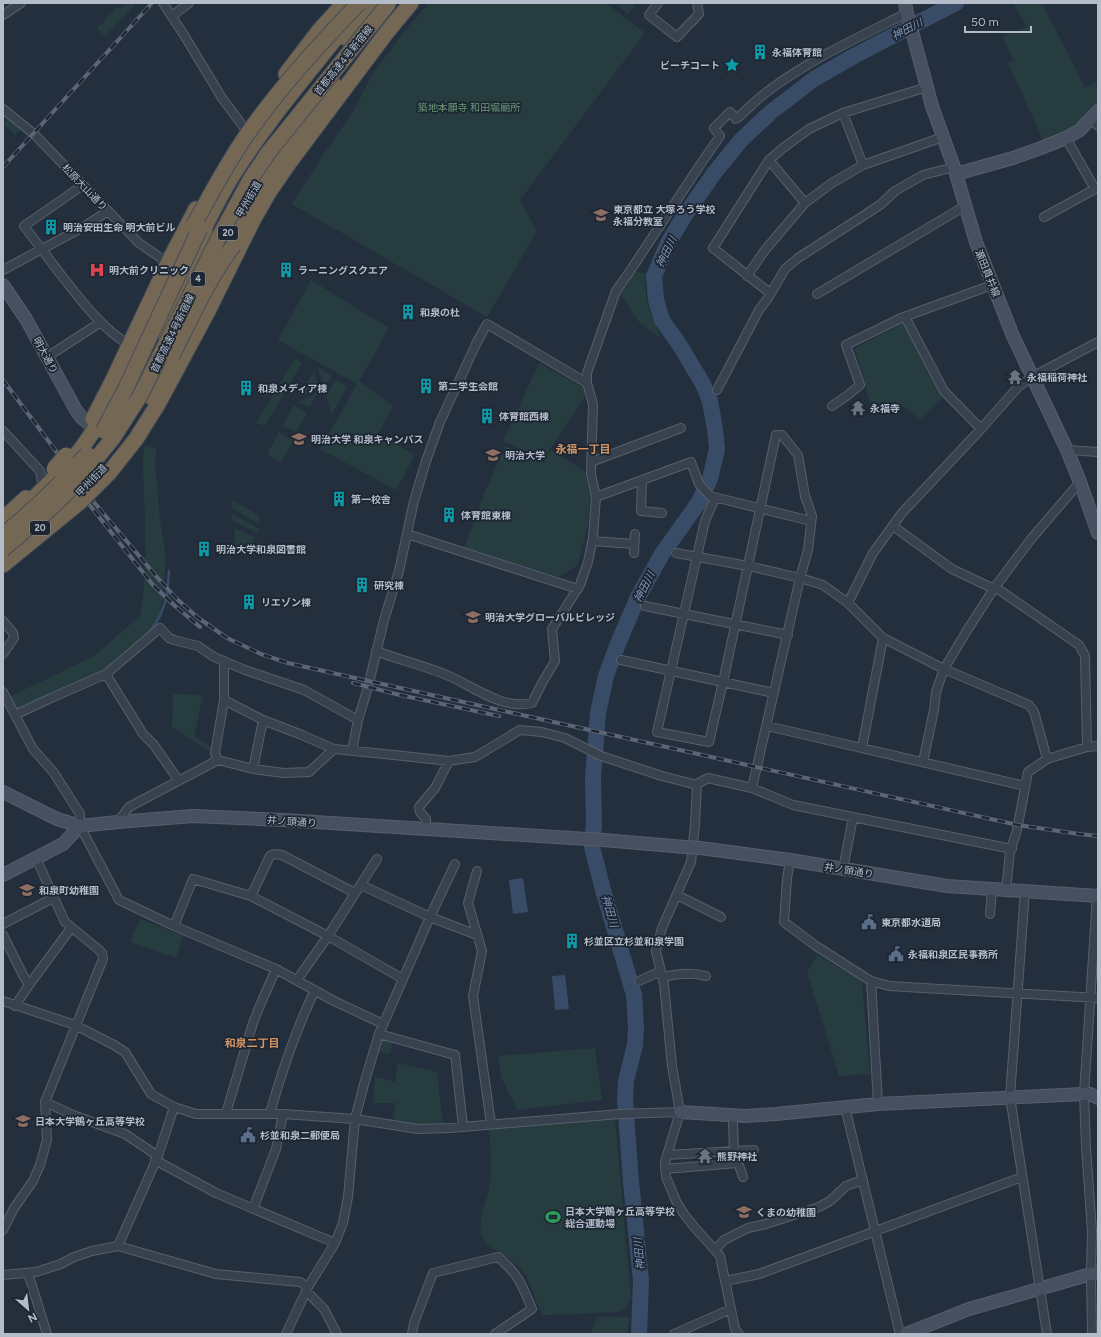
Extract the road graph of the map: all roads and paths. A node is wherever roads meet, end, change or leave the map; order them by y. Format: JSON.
{"nodes":[{"id":1,"x":21,"y":3,"type":"edge"},
{"id":2,"x":163,"y":3,"type":"edge"},
{"id":3,"x":189,"y":3,"type":"edge"},
{"id":4,"x":359,"y":3,"type":"edge"},
{"id":5,"x":365,"y":3,"type":"edge"},
{"id":6,"x":374,"y":3,"type":"edge"},
{"id":7,"x":389,"y":3,"type":"edge"},
{"id":8,"x":395,"y":3,"type":"edge"},
{"id":9,"x":402,"y":3,"type":"edge"},
{"id":10,"x":411,"y":3,"type":"edge"},
{"id":11,"x":658,"y":3,"type":"edge"},
{"id":12,"x":697,"y":3,"type":"edge"},
{"id":13,"x":343,"y":4,"type":"edge"},
{"id":14,"x":907,"y":13,"type":"edge"},
{"id":15,"x":3,"y":15,"type":"edge"},
{"id":16,"x":172,"y":16,"type":"junction"},
{"id":17,"x":387,"y":32,"type":"junction"},
{"id":18,"x":927,"y":87,"type":"junction"},
{"id":19,"x":3,"y":108,"type":"edge"},
{"id":20,"x":843,"y":113,"type":"junction"},
{"id":21,"x":1096,"y":119,"type":"edge"},
{"id":22,"x":245,"y":129,"type":"junction"},
{"id":23,"x":942,"y":137,"type":"junction"},
{"id":24,"x":1066,"y":138,"type":"junction"},
{"id":25,"x":769,"y":160,"type":"junction"},
{"id":26,"x":863,"y":165,"type":"junction"},
{"id":27,"x":955,"y":171,"type":"junction"},
{"id":28,"x":83,"y":185,"type":"junction"},
{"id":29,"x":805,"y":203,"type":"junction"},
{"id":30,"x":965,"y":206,"type":"junction"},
{"id":31,"x":108,"y":211,"type":"junction"},
{"id":32,"x":1044,"y":217,"type":"dead end"},
{"id":33,"x":42,"y":249,"type":"junction"},
{"id":34,"x":168,"y":263,"type":"junction"},
{"id":35,"x":3,"y":270,"type":"edge"},
{"id":36,"x":747,"y":276,"type":"junction"},
{"id":37,"x":3,"y":285,"type":"edge"},
{"id":38,"x":992,"y":285,"type":"junction"},
{"id":39,"x":770,"y":293,"type":"junction"},
{"id":40,"x":817,"y":294,"type":"dead end"},
{"id":41,"x":905,"y":317,"type":"junction"},
{"id":42,"x":101,"y":322,"type":"junction"},
{"id":43,"x":1098,"y":342,"type":"edge"},
{"id":44,"x":129,"y":345,"type":"junction"},
{"id":45,"x":47,"y":357,"type":"junction"},
{"id":46,"x":1032,"y":377,"type":"junction"},
{"id":47,"x":587,"y":383,"type":"junction"},
{"id":48,"x":717,"y":390,"type":"dead end"},
{"id":49,"x":158,"y":404,"type":"junction"},
{"id":50,"x":832,"y":406,"type":"dead end"},
{"id":51,"x":89,"y":424,"type":"junction"},
{"id":52,"x":681,"y":428,"type":"dead end"},
{"id":53,"x":981,"y":428,"type":"junction"},
{"id":54,"x":3,"y":431,"type":"edge"},
{"id":55,"x":103,"y":431,"type":"junction"},
{"id":56,"x":1067,"y":450,"type":"junction"},
{"id":57,"x":1098,"y":452,"type":"edge"},
{"id":58,"x":68,"y":458,"type":"junction"},
{"id":59,"x":591,"y":462,"type":"junction"},
{"id":60,"x":56,"y":472,"type":"junction"},
{"id":61,"x":642,"y":480,"type":"junction"},
{"id":62,"x":42,"y":482,"type":"junction"},
{"id":63,"x":1080,"y":482,"type":"junction"},
{"id":64,"x":90,"y":487,"type":"junction"},
{"id":65,"x":596,"y":497,"type":"junction"},
{"id":66,"x":712,"y":497,"type":"junction"},
{"id":67,"x":77,"y":499,"type":"junction"},
{"id":68,"x":50,"y":509,"type":"junction"},
{"id":69,"x":760,"y":510,"type":"junction"},
{"id":70,"x":662,"y":513,"type":"dead end"},
{"id":71,"x":3,"y":519,"type":"edge"},
{"id":72,"x":1096,"y":520,"type":"edge"},
{"id":73,"x":811,"y":522,"type":"junction"},
{"id":74,"x":3,"y":526,"type":"edge"},
{"id":75,"x":893,"y":526,"type":"junction"},
{"id":76,"x":1098,"y":533,"type":"edge"},
{"id":77,"x":3,"y":534,"type":"edge"},
{"id":78,"x":407,"y":534,"type":"junction"},
{"id":79,"x":635,"y":534,"type":"dead end"},
{"id":80,"x":592,"y":540,"type":"junction"},
{"id":81,"x":634,"y":544,"type":"junction"},
{"id":82,"x":3,"y":549,"type":"edge"},
{"id":83,"x":676,"y":553,"type":"dead end"},
{"id":84,"x":634,"y":554,"type":"dead end"},
{"id":85,"x":697,"y":556,"type":"junction"},
{"id":86,"x":3,"y":558,"type":"edge"},
{"id":87,"x":3,"y":565,"type":"edge"},
{"id":88,"x":748,"y":566,"type":"junction"},
{"id":89,"x":800,"y":578,"type":"junction"},
{"id":90,"x":995,"y":587,"type":"junction"},
{"id":91,"x":578,"y":589,"type":"junction"},
{"id":92,"x":848,"y":603,"type":"junction"},
{"id":93,"x":645,"y":606,"type":"dead end"},
{"id":94,"x":684,"y":614,"type":"junction"},
{"id":95,"x":3,"y":621,"type":"edge"},
{"id":96,"x":735,"y":624,"type":"junction"},
{"id":97,"x":788,"y":635,"type":"junction"},
{"id":98,"x":883,"y":638,"type":"junction"},
{"id":99,"x":376,"y":651,"type":"junction"},
{"id":100,"x":3,"y":654,"type":"edge"},
{"id":101,"x":621,"y":660,"type":"dead end"},
{"id":102,"x":224,"y":661,"type":"junction"},
{"id":103,"x":944,"y":669,"type":"junction"},
{"id":104,"x":671,"y":672,"type":"junction"},
{"id":105,"x":106,"y":674,"type":"junction"},
{"id":106,"x":723,"y":682,"type":"junction"},
{"id":107,"x":3,"y":692,"type":"edge"},
{"id":108,"x":774,"y":693,"type":"junction"},
{"id":109,"x":224,"y":700,"type":"junction"},
{"id":110,"x":15,"y":715,"type":"junction"},
{"id":111,"x":263,"y":720,"type":"junction"},
{"id":112,"x":358,"y":720,"type":"junction"},
{"id":113,"x":768,"y":726,"type":"junction"},
{"id":114,"x":1098,"y":746,"type":"edge"},
{"id":115,"x":1087,"y":747,"type":"junction"},
{"id":116,"x":862,"y":748,"type":"junction"},
{"id":117,"x":334,"y":749,"type":"junction"},
{"id":118,"x":352,"y":751,"type":"junction"},
{"id":119,"x":1047,"y":759,"type":"junction"},
{"id":120,"x":218,"y":760,"type":"junction"},
{"id":121,"x":449,"y":761,"type":"junction"},
{"id":122,"x":923,"y":762,"type":"junction"},
{"id":123,"x":253,"y":769,"type":"junction"},
{"id":124,"x":179,"y":781,"type":"junction"},
{"id":125,"x":697,"y":784,"type":"junction"},
{"id":126,"x":1025,"y":786,"type":"junction"},
{"id":127,"x":752,"y":788,"type":"junction"},
{"id":128,"x":3,"y":792,"type":"edge"},
{"id":129,"x":853,"y":817,"type":"junction"},
{"id":130,"x":118,"y":822,"type":"junction"},
{"id":131,"x":80,"y":826,"type":"junction"},
{"id":132,"x":426,"y":830,"type":"junction"},
{"id":133,"x":1012,"y":849,"type":"junction"},
{"id":134,"x":36,"y":858,"type":"junction"},
{"id":135,"x":377,"y":859,"type":"dead end"},
{"id":136,"x":790,"y":860,"type":"junction"},
{"id":137,"x":455,"y":864,"type":"dead end"},
{"id":138,"x":843,"y":869,"type":"junction"},
{"id":139,"x":477,"y":871,"type":"dead end"},
{"id":140,"x":3,"y":875,"type":"edge"},
{"id":141,"x":361,"y":885,"type":"junction"},
{"id":142,"x":992,"y":888,"type":"junction"},
{"id":143,"x":1006,"y":890,"type":"junction"},
{"id":144,"x":1025,"y":891,"type":"junction"},
{"id":145,"x":355,"y":893,"type":"junction"},
{"id":146,"x":677,"y":895,"type":"junction"},
{"id":147,"x":251,"y":896,"type":"junction"},
{"id":148,"x":1098,"y":896,"type":"edge"},
{"id":149,"x":53,"y":898,"type":"junction"},
{"id":150,"x":990,"y":914,"type":"dead end"},
{"id":151,"x":430,"y":917,"type":"junction"},
{"id":152,"x":721,"y":917,"type":"dead end"},
{"id":153,"x":3,"y":924,"type":"edge"},
{"id":154,"x":174,"y":926,"type":"junction"},
{"id":155,"x":71,"y":928,"type":"junction"},
{"id":156,"x":3,"y":935,"type":"edge"},
{"id":157,"x":478,"y":935,"type":"junction"},
{"id":158,"x":328,"y":936,"type":"junction"},
{"id":159,"x":276,"y":969,"type":"junction"},
{"id":160,"x":662,"y":974,"type":"junction"},
{"id":161,"x":706,"y":976,"type":"dead end"},
{"id":162,"x":297,"y":980,"type":"junction"},
{"id":163,"x":403,"y":980,"type":"junction"},
{"id":164,"x":639,"y":981,"type":"dead end"},
{"id":165,"x":871,"y":981,"type":"junction"},
{"id":166,"x":29,"y":985,"type":"junction"},
{"id":167,"x":314,"y":990,"type":"junction"},
{"id":168,"x":1017,"y":994,"type":"junction"},
{"id":169,"x":1094,"y":998,"type":"edge"},
{"id":170,"x":3,"y":1001,"type":"edge"},
{"id":171,"x":16,"y":1006,"type":"junction"},
{"id":172,"x":383,"y":1024,"type":"junction"},
{"id":173,"x":75,"y":1025,"type":"junction"},
{"id":174,"x":380,"y":1034,"type":"junction"},
{"id":175,"x":1084,"y":1094,"type":"junction"},
{"id":176,"x":1010,"y":1097,"type":"junction"},
{"id":177,"x":1098,"y":1098,"type":"edge"},
{"id":178,"x":45,"y":1102,"type":"junction"},
{"id":179,"x":878,"y":1104,"type":"junction"},
{"id":180,"x":174,"y":1107,"type":"junction"},
{"id":181,"x":845,"y":1107,"type":"junction"},
{"id":182,"x":680,"y":1112,"type":"junction"},
{"id":183,"x":270,"y":1113,"type":"junction"},
{"id":184,"x":226,"y":1114,"type":"junction"},
{"id":185,"x":283,"y":1114,"type":"junction"},
{"id":186,"x":355,"y":1120,"type":"junction"},
{"id":187,"x":491,"y":1124,"type":"junction"},
{"id":188,"x":733,"y":1124,"type":"dead end"},
{"id":189,"x":463,"y":1126,"type":"junction"},
{"id":190,"x":754,"y":1150,"type":"dead end"},
{"id":191,"x":734,"y":1152,"type":"junction"},
{"id":192,"x":683,"y":1154,"type":"junction"},
{"id":193,"x":667,"y":1155,"type":"junction"},
{"id":194,"x":157,"y":1158,"type":"junction"},
{"id":195,"x":737,"y":1163,"type":"junction"},
{"id":196,"x":688,"y":1167,"type":"junction"},
{"id":197,"x":665,"y":1169,"type":"junction"},
{"id":198,"x":743,"y":1177,"type":"dead end"},
{"id":199,"x":1022,"y":1177,"type":"junction"},
{"id":200,"x":863,"y":1180,"type":"junction"},
{"id":201,"x":253,"y":1209,"type":"junction"},
{"id":202,"x":3,"y":1230,"type":"edge"},
{"id":203,"x":875,"y":1232,"type":"junction"},
{"id":204,"x":335,"y":1244,"type":"junction"},
{"id":205,"x":118,"y":1246,"type":"junction"},
{"id":206,"x":715,"y":1250,"type":"junction"},
{"id":207,"x":28,"y":1273,"type":"junction"},
{"id":208,"x":1095,"y":1273,"type":"edge"},
{"id":209,"x":3,"y":1275,"type":"edge"},
{"id":210,"x":725,"y":1281,"type":"junction"},
{"id":211,"x":1040,"y":1288,"type":"junction"},
{"id":212,"x":307,"y":1289,"type":"junction"},
{"id":213,"x":730,"y":1309,"type":"junction"},
{"id":214,"x":47,"y":1334,"type":"edge"},
{"id":215,"x":286,"y":1334,"type":"edge"},
{"id":216,"x":337,"y":1334,"type":"edge"},
{"id":217,"x":413,"y":1334,"type":"edge"},
{"id":218,"x":495,"y":1334,"type":"edge"},
{"id":219,"x":674,"y":1334,"type":"edge"},
{"id":220,"x":739,"y":1334,"type":"edge"},
{"id":221,"x":900,"y":1334,"type":"edge"},
{"id":222,"x":906,"y":1334,"type":"edge"},
{"id":223,"x":1047,"y":1334,"type":"edge"},
{"id":224,"x":1092,"y":1334,"type":"edge"}],
"edges":[{"from":1,"to":15,"type":"street"},
{"from":2,"to":16,"type":"street"},
{"from":3,"to":16,"type":"street"},
{"from":4,"to":44,"type":"highway","bridge":true},
{"from":5,"to":58,"type":"highway","number":"20"},
{"from":6,"to":55,"type":"highway","name":"首都高速4号新宿線","number":"4","bridge":true},
{"from":7,"to":68,"type":"highway","name":"首都高速4号新宿線","number":"4","bridge":true},
{"from":8,"to":49,"type":"highway"},
{"from":9,"to":64,"type":"highway","name":"甲州街道","number":"20"},
{"from":10,"to":17,"type":"highway"},
{"from":11,"to":12,"type":"street"},
{"from":13,"to":22,"type":"highway","number":"20"},
{"from":13,"to":55,"type":"highway","bridge":true},
{"from":14,"to":18,"type":"main road","name":"瀬田貫井線"},
{"from":14,"to":47,"type":"street"},
{"from":16,"to":22,"type":"street"},
{"from":17,"to":49,"type":"highway"},
{"from":17,"to":68,"type":"highway","bridge":true},
{"from":18,"to":20,"type":"street"},
{"from":18,"to":23,"type":"main road","name":"瀬田貫井線"},
{"from":19,"to":28,"type":"street","name":"松原大山通り"},
{"from":20,"to":25,"type":"street"},
{"from":20,"to":26,"type":"street"},
{"from":21,"to":24,"type":"main road"},
{"from":22,"to":34,"type":"highway","number":"20"},
{"from":23,"to":26,"type":"street"},
{"from":23,"to":27,"type":"main road","name":"瀬田貫井線"},
{"from":24,"to":27,"type":"main road"},
{"from":24,"to":32,"type":"street"},
{"from":25,"to":29,"type":"street"},
{"from":25,"to":36,"type":"street"},
{"from":26,"to":29,"type":"street"},
{"from":27,"to":30,"type":"main road","name":"瀬田貫井線"},
{"from":27,"to":39,"type":"street"},
{"from":28,"to":31,"type":"street","name":"松原大山通り"},
{"from":28,"to":33,"type":"street"},
{"from":29,"to":36,"type":"street"},
{"from":30,"to":38,"type":"main road","name":"瀬田貫井線"},
{"from":30,"to":40,"type":"street"},
{"from":31,"to":33,"type":"street"},
{"from":31,"to":34,"type":"street","name":"松原大山通り"},
{"from":33,"to":35,"type":"street"},
{"from":33,"to":42,"type":"street"},
{"from":34,"to":44,"type":"highway","number":"20"},
{"from":36,"to":39,"type":"street"},
{"from":37,"to":45,"type":"main road","name":"明大通り"},
{"from":38,"to":41,"type":"street"},
{"from":38,"to":46,"type":"main road","name":"瀬田貫井線"},
{"from":39,"to":48,"type":"street"},
{"from":41,"to":50,"type":"street"},
{"from":41,"to":53,"type":"street"},
{"from":42,"to":44,"type":"street"},
{"from":42,"to":45,"type":"street"},
{"from":43,"to":46,"type":"street"},
{"from":44,"to":51,"type":"highway","number":"20"},
{"from":45,"to":51,"type":"main road","name":"明大通り"},
{"from":46,"to":53,"type":"street"},
{"from":46,"to":56,"type":"main road","name":"瀬田貫井線"},
{"from":47,"to":59,"type":"street"},
{"from":47,"to":78,"type":"street"},
{"from":49,"to":64,"type":"highway"},
{"from":51,"to":58,"type":"highway","number":"20"},
{"from":52,"to":59,"type":"street"},
{"from":53,"to":75,"type":"street"},
{"from":54,"to":62,"type":"street"},
{"from":55,"to":77,"type":"highway","name":"首都高速4号新宿線","number":"4","bridge":true},
{"from":56,"to":57,"type":"street"},
{"from":56,"to":63,"type":"main road","name":"瀬田貫井線"},
{"from":58,"to":60,"type":"highway","number":"20"},
{"from":59,"to":65,"type":"street"},
{"from":60,"to":62,"type":"highway","number":"20"},
{"from":60,"to":74,"type":"highway","number":"20"},
{"from":61,"to":65,"type":"street"},
{"from":61,"to":66,"type":"street"},
{"from":61,"to":70,"type":"street"},
{"from":62,"to":71,"type":"highway","number":"20"},
{"from":63,"to":72,"type":"main road","name":"瀬田貫井線"},
{"from":63,"to":90,"type":"street"},
{"from":64,"to":67,"type":"highway","bridge":true},
{"from":65,"to":80,"type":"street"},
{"from":66,"to":69,"type":"street"},
{"from":66,"to":85,"type":"street"},
{"from":67,"to":86,"type":"highway","name":"甲州街道","number":"20"},
{"from":67,"to":87,"type":"highway"},
{"from":68,"to":82,"type":"highway","name":"首都高速4号新宿線","number":"4","bridge":true},
{"from":69,"to":73,"type":"street"},
{"from":69,"to":73,"type":"street"},
{"from":69,"to":88,"type":"street"},
{"from":72,"to":76,"type":"main road","name":"瀬田貫井線"},
{"from":73,"to":89,"type":"street"},
{"from":75,"to":90,"type":"street"},
{"from":75,"to":92,"type":"street"},
{"from":78,"to":91,"type":"street"},
{"from":78,"to":99,"type":"street"},
{"from":79,"to":81,"type":"street"},
{"from":80,"to":81,"type":"street"},
{"from":80,"to":91,"type":"street"},
{"from":81,"to":84,"type":"street"},
{"from":83,"to":85,"type":"street"},
{"from":85,"to":88,"type":"street"},
{"from":85,"to":94,"type":"street"},
{"from":88,"to":89,"type":"street"},
{"from":88,"to":96,"type":"street"},
{"from":89,"to":92,"type":"street"},
{"from":89,"to":97,"type":"street"},
{"from":90,"to":103,"type":"street"},
{"from":90,"to":115,"type":"street"},
{"from":91,"to":99,"type":"street"},
{"from":92,"to":98,"type":"street"},
{"from":93,"to":94,"type":"street"},
{"from":94,"to":96,"type":"street"},
{"from":94,"to":104,"type":"street"},
{"from":95,"to":100,"type":"street"},
{"from":96,"to":97,"type":"street"},
{"from":96,"to":106,"type":"street"},
{"from":97,"to":108,"type":"street"},
{"from":98,"to":103,"type":"street"},
{"from":98,"to":116,"type":"street"},
{"from":99,"to":112,"type":"street"},
{"from":101,"to":104,"type":"street"},
{"from":102,"to":105,"type":"street"},
{"from":102,"to":109,"type":"street"},
{"from":102,"to":112,"type":"street"},
{"from":103,"to":119,"type":"street"},
{"from":103,"to":122,"type":"street"},
{"from":104,"to":106,"type":"street"},
{"from":104,"to":106,"type":"street"},
{"from":105,"to":110,"type":"street"},
{"from":105,"to":124,"type":"street"},
{"from":106,"to":108,"type":"street"},
{"from":107,"to":110,"type":"street"},
{"from":108,"to":113,"type":"street"},
{"from":109,"to":111,"type":"street"},
{"from":109,"to":120,"type":"street"},
{"from":110,"to":131,"type":"street"},
{"from":111,"to":117,"type":"street"},
{"from":111,"to":123,"type":"street"},
{"from":112,"to":118,"type":"street"},
{"from":113,"to":116,"type":"street"},
{"from":113,"to":127,"type":"street"},
{"from":114,"to":115,"type":"street"},
{"from":115,"to":119,"type":"street"},
{"from":116,"to":122,"type":"street"},
{"from":117,"to":118,"type":"street"},
{"from":117,"to":123,"type":"street"},
{"from":118,"to":121,"type":"street"},
{"from":119,"to":126,"type":"street"},
{"from":120,"to":123,"type":"street"},
{"from":120,"to":124,"type":"street"},
{"from":121,"to":125,"type":"street"},
{"from":121,"to":132,"type":"street"},
{"from":122,"to":126,"type":"street"},
{"from":124,"to":130,"type":"street"},
{"from":125,"to":127,"type":"street"},
{"from":125,"to":146,"type":"street"},
{"from":126,"to":133,"type":"street"},
{"from":127,"to":129,"type":"street"},
{"from":128,"to":131,"type":"main road","name":"井ノ頭通り"},
{"from":129,"to":133,"type":"street"},
{"from":129,"to":138,"type":"street"},
{"from":130,"to":131,"type":"main road","name":"井ノ頭通り"},
{"from":130,"to":132,"type":"main road","name":"井ノ頭通り"},
{"from":131,"to":134,"type":"main road"},
{"from":131,"to":154,"type":"street"},
{"from":132,"to":136,"type":"main road","name":"井ノ頭通り","bridge":true},
{"from":133,"to":143,"type":"street"},
{"from":134,"to":140,"type":"main road"},
{"from":134,"to":149,"type":"street"},
{"from":135,"to":141,"type":"street"},
{"from":136,"to":138,"type":"main road","name":"井ノ頭通り"},
{"from":136,"to":165,"type":"street"},
{"from":137,"to":151,"type":"street"},
{"from":138,"to":142,"type":"main road","name":"井ノ頭通り"},
{"from":139,"to":157,"type":"street"},
{"from":141,"to":145,"type":"street"},
{"from":141,"to":151,"type":"street"},
{"from":142,"to":143,"type":"main road","name":"井ノ頭通り"},
{"from":142,"to":150,"type":"street"},
{"from":143,"to":144,"type":"main road","name":"井ノ頭通り"},
{"from":144,"to":148,"type":"main road","name":"井ノ頭通り"},
{"from":144,"to":168,"type":"street"},
{"from":145,"to":147,"type":"street"},
{"from":145,"to":158,"type":"street"},
{"from":146,"to":152,"type":"street"},
{"from":146,"to":160,"type":"street"},
{"from":147,"to":154,"type":"street"},
{"from":147,"to":158,"type":"street"},
{"from":148,"to":169,"type":"street"},
{"from":149,"to":153,"type":"street"},
{"from":149,"to":155,"type":"street"},
{"from":151,"to":157,"type":"street"},
{"from":151,"to":163,"type":"street"},
{"from":154,"to":159,"type":"street"},
{"from":155,"to":166,"type":"street"},
{"from":155,"to":173,"type":"street"},
{"from":156,"to":166,"type":"street"},
{"from":157,"to":187,"type":"street"},
{"from":158,"to":162,"type":"street"},
{"from":158,"to":163,"type":"street"},
{"from":159,"to":162,"type":"street"},
{"from":159,"to":184,"type":"street"},
{"from":160,"to":161,"type":"street"},
{"from":160,"to":164,"type":"street"},
{"from":160,"to":182,"type":"street"},
{"from":162,"to":167,"type":"street"},
{"from":163,"to":172,"type":"street"},
{"from":165,"to":168,"type":"street"},
{"from":165,"to":179,"type":"street"},
{"from":166,"to":171,"type":"street"},
{"from":167,"to":172,"type":"street"},
{"from":167,"to":183,"type":"street"},
{"from":168,"to":169,"type":"street"},
{"from":168,"to":176,"type":"street"},
{"from":169,"to":175,"type":"street"},
{"from":170,"to":171,"type":"street"},
{"from":171,"to":173,"type":"street"},
{"from":172,"to":174,"type":"street"},
{"from":173,"to":178,"type":"street"},
{"from":173,"to":180,"type":"street"},
{"from":174,"to":186,"type":"street"},
{"from":174,"to":189,"type":"street"},
{"from":175,"to":176,"type":"main road"},
{"from":175,"to":177,"type":"main road"},
{"from":175,"to":208,"type":"street"},
{"from":176,"to":179,"type":"main road"},
{"from":176,"to":199,"type":"street"},
{"from":178,"to":194,"type":"street"},
{"from":178,"to":202,"type":"street"},
{"from":179,"to":181,"type":"main road"},
{"from":180,"to":184,"type":"street"},
{"from":180,"to":194,"type":"street"},
{"from":181,"to":182,"type":"main road"},
{"from":181,"to":200,"type":"street"},
{"from":182,"to":187,"type":"street"},
{"from":182,"to":193,"type":"street"},
{"from":183,"to":184,"type":"street"},
{"from":183,"to":185,"type":"street"},
{"from":185,"to":186,"type":"street"},
{"from":185,"to":201,"type":"street"},
{"from":186,"to":189,"type":"street"},
{"from":186,"to":204,"type":"street"},
{"from":187,"to":189,"type":"street"},
{"from":188,"to":191,"type":"street"},
{"from":190,"to":191,"type":"street"},
{"from":191,"to":192,"type":"street"},
{"from":191,"to":195,"type":"street"},
{"from":192,"to":193,"type":"street"},
{"from":192,"to":196,"type":"street"},
{"from":193,"to":197,"type":"street"},
{"from":194,"to":201,"type":"street"},
{"from":194,"to":205,"type":"street"},
{"from":195,"to":196,"type":"street"},
{"from":195,"to":198,"type":"street"},
{"from":196,"to":197,"type":"street"},
{"from":197,"to":206,"type":"street"},
{"from":199,"to":203,"type":"street"},
{"from":199,"to":211,"type":"street"},
{"from":200,"to":203,"type":"street"},
{"from":200,"to":206,"type":"street"},
{"from":201,"to":204,"type":"street"},
{"from":203,"to":210,"type":"street"},
{"from":203,"to":221,"type":"street"},
{"from":204,"to":212,"type":"street"},
{"from":205,"to":207,"type":"street"},
{"from":205,"to":212,"type":"street"},
{"from":206,"to":210,"type":"street"},
{"from":207,"to":209,"type":"street"},
{"from":207,"to":214,"type":"street"},
{"from":208,"to":211,"type":"main road"},
{"from":208,"to":224,"type":"street"},
{"from":210,"to":213,"type":"street"},
{"from":211,"to":222,"type":"main road"},
{"from":211,"to":223,"type":"street"},
{"from":212,"to":215,"type":"street"},
{"from":212,"to":216,"type":"street"},
{"from":213,"to":219,"type":"street"},
{"from":213,"to":220,"type":"street"},
{"from":217,"to":218,"type":"street"}]}
